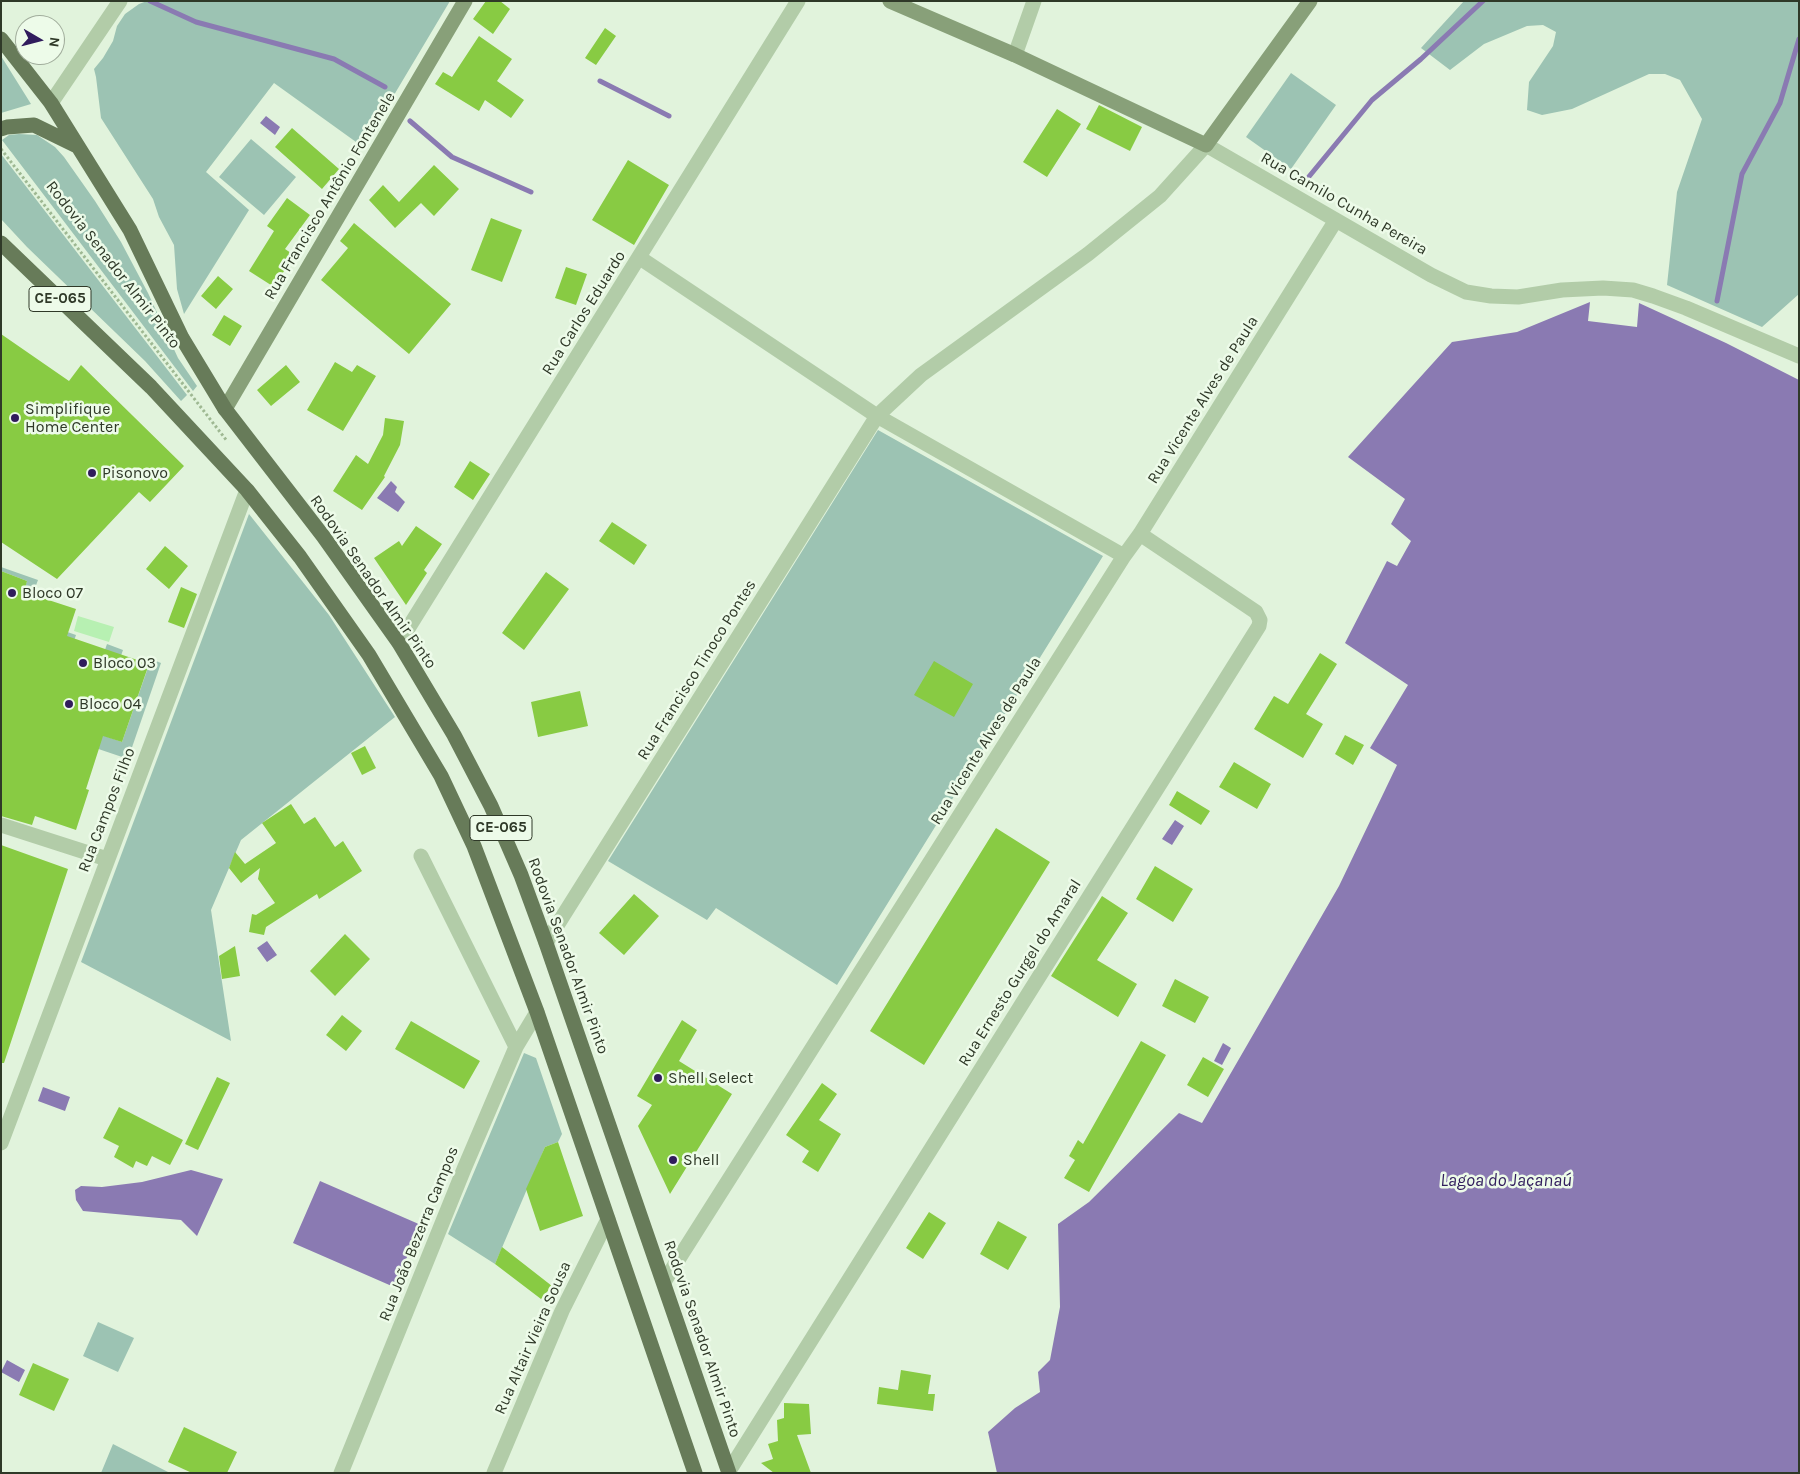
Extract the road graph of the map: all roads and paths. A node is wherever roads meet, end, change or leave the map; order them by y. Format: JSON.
{"nodes":[{"id":1,"x":120,"y":1,"type":"edge"},
{"id":2,"x":465,"y":1,"type":"edge"},
{"id":3,"x":798,"y":1,"type":"edge"},
{"id":4,"x":890,"y":1,"type":"edge"},
{"id":5,"x":1034,"y":1,"type":"edge"},
{"id":6,"x":1310,"y":1,"type":"edge"},
{"id":7,"x":1,"y":38,"type":"edge"},
{"id":8,"x":1015,"y":55,"type":"junction"},
{"id":9,"x":51,"y":103,"type":"junction"},
{"id":10,"x":1,"y":129,"type":"edge"},
{"id":11,"x":1206,"y":144,"type":"junction"},
{"id":12,"x":79,"y":147,"type":"junction"},
{"id":13,"x":1,"y":149,"type":"edge"},
{"id":14,"x":1336,"y":220,"type":"junction"},
{"id":15,"x":1,"y":243,"type":"edge"},
{"id":16,"x":640,"y":258,"type":"junction"},
{"id":17,"x":1799,"y":356,"type":"edge"},
{"id":18,"x":225,"y":409,"type":"junction"},
{"id":19,"x":877,"y":416,"type":"junction"},
{"id":20,"x":231,"y":445,"type":"dead end"},
{"id":21,"x":247,"y":490,"type":"junction"},
{"id":22,"x":1140,"y":534,"type":"junction"},
{"id":23,"x":1124,"y":556,"type":"junction"},
{"id":24,"x":399,"y":643,"type":"junction"},
{"id":25,"x":1,"y":825,"type":"edge"},
{"id":26,"x":421,"y":856,"type":"dead end"},
{"id":27,"x":107,"y":859,"type":"junction"},
{"id":28,"x":546,"y":943,"type":"junction"},
{"id":29,"x":536,"y":1012,"type":"junction"},
{"id":30,"x":516,"y":1047,"type":"junction"},
{"id":31,"x":4,"y":1126,"type":"edge"},
{"id":32,"x":1,"y":1143,"type":"edge"},
{"id":33,"x":608,"y":1219,"type":"junction"},
{"id":34,"x":664,"y":1282,"type":"junction"},
{"id":35,"x":729,"y":1472,"type":"edge"},
{"id":36,"x":341,"y":1473,"type":"edge"},
{"id":37,"x":494,"y":1473,"type":"edge"},
{"id":38,"x":694,"y":1473,"type":"edge"}],
"edges":[{"from":1,"to":9,"type":"street"},
{"from":2,"to":18,"type":"street","name":"Rua Francisco Antônio Fontenele"},
{"from":3,"to":16,"type":"street","name":"Rua Carlos Eduardo"},
{"from":4,"to":8,"type":"street","name":"Rua Camilo Cunha Pereira"},
{"from":5,"to":8,"type":"street"},
{"from":6,"to":11,"type":"street"},
{"from":7,"to":9,"type":"main road","name":"Rodovia Senador Almir Pinto","number":"CE-065"},
{"from":8,"to":11,"type":"street","name":"Rua Camilo Cunha Pereira"},
{"from":9,"to":12,"type":"main road","name":"Rodovia Senador Almir Pinto","number":"CE-065"},
{"from":10,"to":12,"type":"main road"},
{"from":11,"to":14,"type":"street","name":"Rua Camilo Cunha Pereira"},
{"from":11,"to":19,"type":"street","name":"Rua Francisco Tinoco Pontes"},
{"from":12,"to":18,"type":"main road","name":"Rodovia Senador Almir Pinto","number":"CE-065"},
{"from":13,"to":20,"type":"path","name":"Rodovia Senador Almir Pinto","number":"CE-065"},
{"from":14,"to":17,"type":"street","name":"Rua Camilo Cunha Pereira"},
{"from":14,"to":22,"type":"street","name":"Rua Vicente Alves de Paula"},
{"from":15,"to":21,"type":"main road","number":"CE-065"},
{"from":16,"to":19,"type":"street"},
{"from":16,"to":24,"type":"street","name":"Rua Carlos Eduardo"},
{"from":18,"to":24,"type":"main road","name":"Rodovia Senador Almir Pinto","number":"CE-065"},
{"from":19,"to":23,"type":"street"},
{"from":19,"to":28,"type":"street","name":"Rua Francisco Tinoco Pontes"},
{"from":21,"to":27,"type":"street","name":"Rua Campos Filho"},
{"from":21,"to":29,"type":"main road","number":"CE-065"},
{"from":22,"to":23,"type":"street","name":"Rua Vicente Alves de Paula"},
{"from":22,"to":35,"type":"street","name":"Rua Ernesto Gurgel do Amaral"},
{"from":23,"to":34,"type":"street","name":"Rua Vicente Alves de Paula"},
{"from":24,"to":28,"type":"main road","name":"Rodovia Senador Almir Pinto","number":"CE-065"},
{"from":25,"to":27,"type":"street"},
{"from":26,"to":30,"type":"street"},
{"from":27,"to":31,"type":"street","name":"Rua Campos Filho"},
{"from":28,"to":34,"type":"main road","name":"Rodovia Senador Almir Pinto","number":"CE-065"},
{"from":29,"to":30,"type":"street","name":"Rua João Bezerra Campos"},
{"from":29,"to":33,"type":"main road","number":"CE-065"},
{"from":30,"to":36,"type":"street","name":"Rua João Bezerra Campos"},
{"from":31,"to":32,"type":"street","name":"Rua Campos Filho"},
{"from":33,"to":37,"type":"street","name":"Rua Altair Vieira Sousa"},
{"from":33,"to":38,"type":"main road","number":"CE-065"},
{"from":34,"to":35,"type":"main road","name":"Rodovia Senador Almir Pinto","number":"CE-065"}]}
